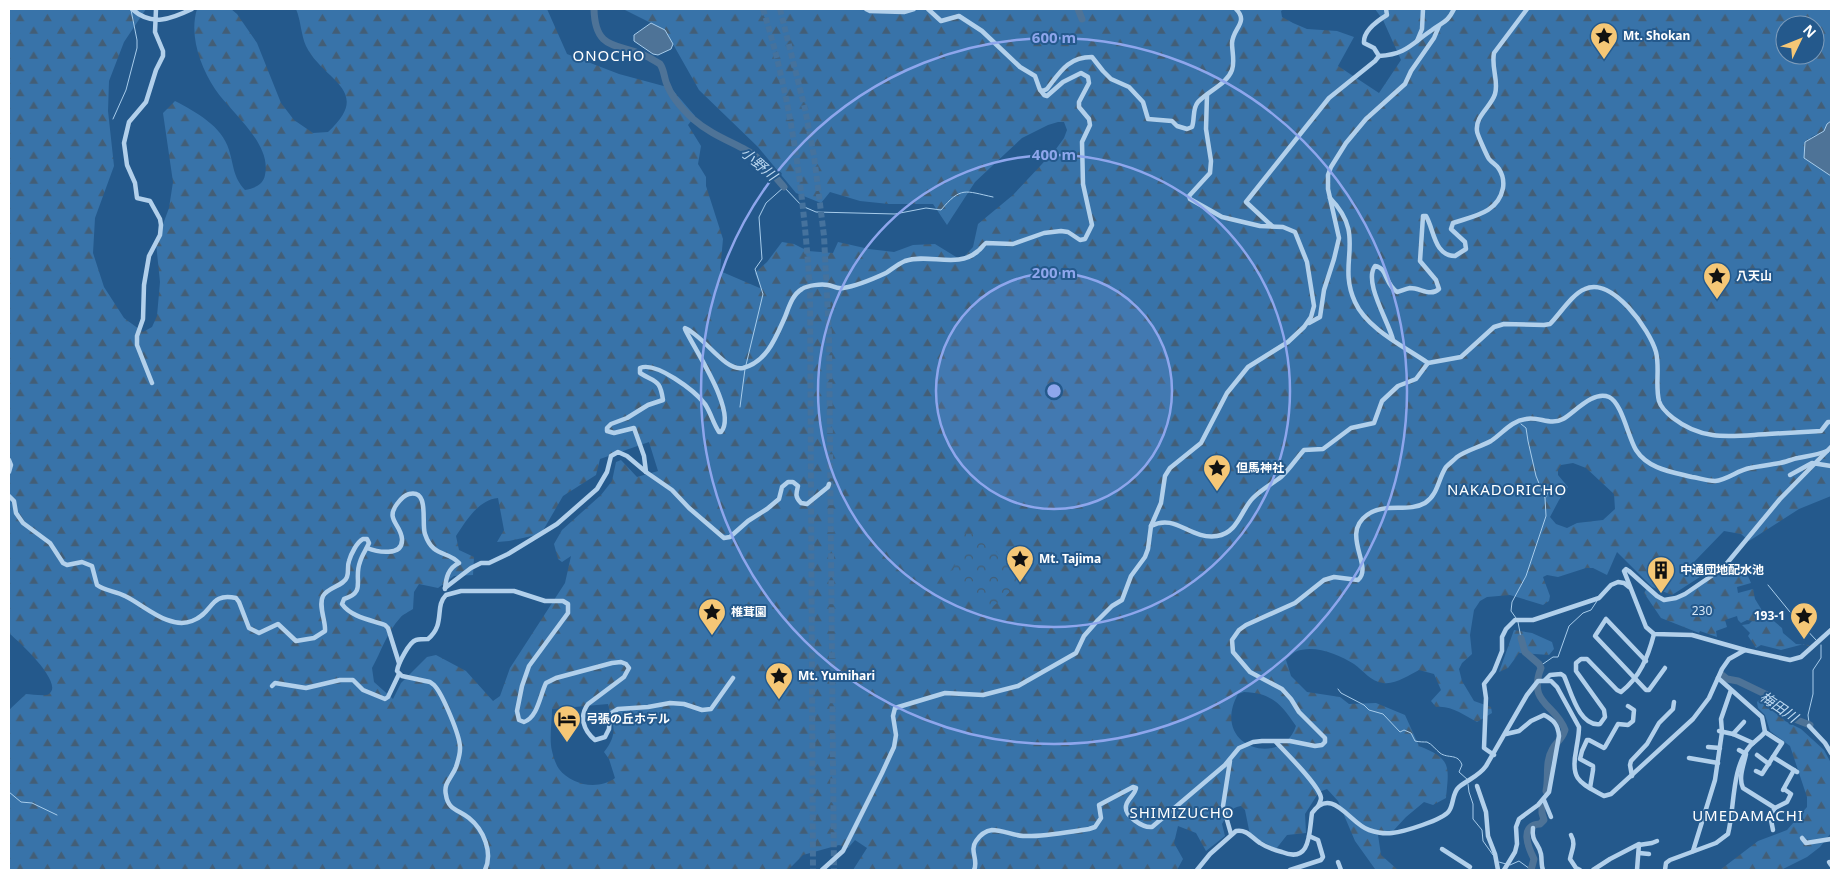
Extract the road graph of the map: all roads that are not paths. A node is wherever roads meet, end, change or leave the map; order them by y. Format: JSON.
{"nodes":[{"id":1,"x":133,"y":9,"type":"edge"},
{"id":2,"x":156,"y":9,"type":"edge"},
{"id":3,"x":192,"y":9,"type":"edge"},
{"id":4,"x":866,"y":9,"type":"edge"},
{"id":5,"x":914,"y":9,"type":"edge"},
{"id":6,"x":928,"y":9,"type":"edge"},
{"id":7,"x":1236,"y":9,"type":"edge"},
{"id":8,"x":1386,"y":9,"type":"edge"},
{"id":9,"x":1423,"y":9,"type":"edge"},
{"id":10,"x":1454,"y":9,"type":"edge"},
{"id":11,"x":1527,"y":9,"type":"edge"},
{"id":12,"x":156,"y":20,"type":"junction"},
{"id":13,"x":1439,"y":26,"type":"junction"},
{"id":14,"x":1415,"y":44,"type":"junction"},
{"id":15,"x":1379,"y":56,"type":"junction"},
{"id":16,"x":1041,"y":91,"type":"junction"},
{"id":17,"x":1207,"y":95,"type":"junction"},
{"id":18,"x":1330,"y":198,"type":"junction"},
{"id":19,"x":1272,"y":226,"type":"junction"},
{"id":20,"x":1308,"y":323,"type":"junction"},
{"id":21,"x":1393,"y":340,"type":"junction"},
{"id":22,"x":1428,"y":363,"type":"junction"},
{"id":23,"x":152,"y":383,"type":"dead end"},
{"id":24,"x":1831,"y":422,"type":"edge"},
{"id":25,"x":1831,"y":447,"type":"edge"},
{"id":26,"x":1827,"y":451,"type":"junction"},
{"id":27,"x":9,"y":460,"type":"edge"},
{"id":28,"x":1816,"y":463,"type":"junction"},
{"id":29,"x":1831,"y":466,"type":"edge"},
{"id":30,"x":9,"y":472,"type":"edge"},
{"id":31,"x":646,"y":472,"type":"junction"},
{"id":32,"x":1790,"y":475,"type":"dead end"},
{"id":33,"x":829,"y":484,"type":"dead end"},
{"id":34,"x":9,"y":496,"type":"edge"},
{"id":35,"x":1151,"y":526,"type":"junction"},
{"id":36,"x":367,"y":548,"type":"junction"},
{"id":37,"x":445,"y":588,"type":"junction"},
{"id":38,"x":1630,"y":588,"type":"junction"},
{"id":39,"x":446,"y":595,"type":"junction"},
{"id":40,"x":1831,"y":630,"type":"edge"},
{"id":41,"x":1654,"y":634,"type":"junction"},
{"id":42,"x":1734,"y":649,"type":"junction"},
{"id":43,"x":1646,"y":661,"type":"junction"},
{"id":44,"x":400,"y":663,"type":"junction"},
{"id":45,"x":1665,"y":668,"type":"dead end"},
{"id":46,"x":399,"y":674,"type":"junction"},
{"id":47,"x":733,"y":678,"type":"dead end"},
{"id":48,"x":1718,"y":678,"type":"junction"},
{"id":49,"x":1636,"y":679,"type":"junction"},
{"id":50,"x":1545,"y":680,"type":"junction"},
{"id":51,"x":272,"y":686,"type":"dead end"},
{"id":52,"x":1731,"y":690,"type":"junction"},
{"id":53,"x":1674,"y":702,"type":"dead end"},
{"id":54,"x":1628,"y":706,"type":"dead end"},
{"id":55,"x":1744,"y":722,"type":"dead end"},
{"id":56,"x":1809,"y":726,"type":"dead end"},
{"id":57,"x":1720,"y":732,"type":"junction"},
{"id":58,"x":1765,"y":732,"type":"junction"},
{"id":59,"x":1506,"y":734,"type":"junction"},
{"id":60,"x":1733,"y":734,"type":"junction"},
{"id":61,"x":1276,"y":742,"type":"junction"},
{"id":62,"x":1753,"y":744,"type":"junction"},
{"id":63,"x":1708,"y":747,"type":"dead end"},
{"id":64,"x":1720,"y":748,"type":"junction"},
{"id":65,"x":1739,"y":750,"type":"dead end"},
{"id":66,"x":1831,"y":753,"type":"edge"},
{"id":67,"x":1746,"y":754,"type":"junction"},
{"id":68,"x":1494,"y":755,"type":"junction"},
{"id":69,"x":1759,"y":756,"type":"dead end"},
{"id":70,"x":1773,"y":757,"type":"junction"},
{"id":71,"x":1689,"y":758,"type":"dead end"},
{"id":72,"x":1230,"y":759,"type":"junction"},
{"id":73,"x":1718,"y":763,"type":"junction"},
{"id":74,"x":1769,"y":764,"type":"junction"},
{"id":75,"x":1756,"y":771,"type":"dead end"},
{"id":76,"x":1762,"y":774,"type":"junction"},
{"id":77,"x":1632,"y":776,"type":"junction"},
{"id":78,"x":1767,"y":778,"type":"dead end"},
{"id":79,"x":1477,"y":786,"type":"dead end"},
{"id":80,"x":1590,"y":788,"type":"junction"},
{"id":81,"x":1544,"y":800,"type":"junction"},
{"id":82,"x":1318,"y":806,"type":"junction"},
{"id":83,"x":1775,"y":808,"type":"junction"},
{"id":84,"x":1551,"y":817,"type":"dead end"},
{"id":85,"x":1533,"y":828,"type":"dead end"},
{"id":86,"x":1774,"y":830,"type":"dead end"},
{"id":87,"x":1231,"y":834,"type":"junction"},
{"id":88,"x":1570,"y":835,"type":"dead end"},
{"id":89,"x":1308,"y":836,"type":"junction"},
{"id":90,"x":1802,"y":838,"type":"dead end"},
{"id":91,"x":1831,"y":839,"type":"edge"},
{"id":92,"x":1657,"y":840,"type":"dead end"},
{"id":93,"x":1639,"y":845,"type":"junction"},
{"id":94,"x":1442,"y":849,"type":"dead end"},
{"id":95,"x":1693,"y":851,"type":"junction"},
{"id":96,"x":1639,"y":853,"type":"junction"},
{"id":97,"x":1649,"y":854,"type":"dead end"},
{"id":98,"x":1338,"y":862,"type":"dead end"},
{"id":99,"x":1470,"y":867,"type":"dead end"},
{"id":100,"x":485,"y":870,"type":"edge"},
{"id":101,"x":822,"y":870,"type":"edge"},
{"id":102,"x":974,"y":870,"type":"edge"},
{"id":103,"x":1197,"y":870,"type":"edge"},
{"id":104,"x":1290,"y":870,"type":"edge"},
{"id":105,"x":1341,"y":870,"type":"edge"},
{"id":106,"x":1498,"y":870,"type":"edge"},
{"id":107,"x":1504,"y":870,"type":"edge"},
{"id":108,"x":1543,"y":870,"type":"edge"},
{"id":109,"x":1580,"y":870,"type":"edge"},
{"id":110,"x":1593,"y":870,"type":"edge"},
{"id":111,"x":1637,"y":870,"type":"edge"},
{"id":112,"x":1665,"y":870,"type":"edge"}],
"edges":[{"from":1,"to":12,"type":"street"},
{"from":2,"to":12,"type":"street"},
{"from":3,"to":12,"type":"street"},
{"from":4,"to":5,"type":"street"},
{"from":6,"to":16,"type":"street"},
{"from":7,"to":17,"type":"street"},
{"from":8,"to":15,"type":"street"},
{"from":9,"to":14,"type":"street"},
{"from":10,"to":13,"type":"street"},
{"from":11,"to":21,"type":"street"},
{"from":12,"to":23,"type":"street"},
{"from":13,"to":14,"type":"street"},
{"from":13,"to":18,"type":"street"},
{"from":14,"to":15,"type":"street"},
{"from":15,"to":19,"type":"street"},
{"from":16,"to":17,"type":"street"},
{"from":16,"to":31,"type":"street"},
{"from":17,"to":19,"type":"street"},
{"from":18,"to":20,"type":"street"},
{"from":18,"to":21,"type":"street"},
{"from":19,"to":20,"type":"street"},
{"from":20,"to":35,"type":"street"},
{"from":21,"to":22,"type":"street"},
{"from":22,"to":24,"type":"street"},
{"from":22,"to":35,"type":"street"},
{"from":25,"to":26,"type":"street"},
{"from":26,"to":28,"type":"street"},
{"from":26,"to":61,"type":"street"},
{"from":27,"to":30,"type":"street"},
{"from":28,"to":29,"type":"street"},
{"from":28,"to":32,"type":"street"},
{"from":28,"to":38,"type":"street"},
{"from":31,"to":33,"type":"street"},
{"from":31,"to":37,"type":"street"},
{"from":34,"to":36,"type":"street"},
{"from":35,"to":101,"type":"street"},
{"from":36,"to":37,"type":"street"},
{"from":36,"to":44,"type":"street"},
{"from":37,"to":39,"type":"street"},
{"from":38,"to":41,"type":"street"},
{"from":38,"to":68,"type":"street"},
{"from":39,"to":44,"type":"street"},
{"from":39,"to":47,"type":"street"},
{"from":40,"to":42,"type":"street"},
{"from":41,"to":42,"type":"street"},
{"from":41,"to":43,"type":"street"},
{"from":42,"to":48,"type":"street"},
{"from":43,"to":49,"type":"street"},
{"from":43,"to":49,"type":"street"},
{"from":44,"to":46,"type":"street"},
{"from":45,"to":49,"type":"street"},
{"from":46,"to":51,"type":"street"},
{"from":46,"to":100,"type":"street"},
{"from":48,"to":52,"type":"street"},
{"from":48,"to":77,"type":"street"},
{"from":49,"to":50,"type":"street"},
{"from":50,"to":59,"type":"street"},
{"from":50,"to":80,"type":"street"},
{"from":52,"to":57,"type":"street"},
{"from":52,"to":58,"type":"street"},
{"from":53,"to":77,"type":"street"},
{"from":54,"to":80,"type":"street"},
{"from":55,"to":60,"type":"street"},
{"from":56,"to":66,"type":"street"},
{"from":57,"to":60,"type":"street"},
{"from":57,"to":64,"type":"street"},
{"from":58,"to":62,"type":"street"},
{"from":58,"to":70,"type":"street"},
{"from":59,"to":68,"type":"street"},
{"from":59,"to":81,"type":"street"},
{"from":60,"to":62,"type":"street"},
{"from":61,"to":72,"type":"street"},
{"from":61,"to":82,"type":"street"},
{"from":62,"to":67,"type":"street"},
{"from":63,"to":64,"type":"street"},
{"from":64,"to":73,"type":"street"},
{"from":65,"to":67,"type":"street"},
{"from":67,"to":83,"type":"street"},
{"from":67,"to":95,"type":"street"},
{"from":68,"to":82,"type":"street"},
{"from":69,"to":74,"type":"street"},
{"from":70,"to":74,"type":"street"},
{"from":70,"to":83,"type":"street"},
{"from":71,"to":73,"type":"street"},
{"from":72,"to":87,"type":"street"},
{"from":72,"to":102,"type":"street"},
{"from":73,"to":95,"type":"street"},
{"from":74,"to":76,"type":"street"},
{"from":75,"to":76,"type":"street"},
{"from":76,"to":78,"type":"street"},
{"from":77,"to":80,"type":"street"},
{"from":79,"to":106,"type":"street"},
{"from":81,"to":84,"type":"street"},
{"from":81,"to":107,"type":"street"},
{"from":82,"to":89,"type":"street"},
{"from":83,"to":86,"type":"street"},
{"from":85,"to":108,"type":"street"},
{"from":87,"to":89,"type":"street"},
{"from":87,"to":103,"type":"street"},
{"from":88,"to":109,"type":"street"},
{"from":89,"to":104,"type":"street"},
{"from":90,"to":91,"type":"street"},
{"from":92,"to":93,"type":"street"},
{"from":93,"to":96,"type":"street"},
{"from":93,"to":110,"type":"street"},
{"from":94,"to":99,"type":"street"},
{"from":95,"to":112,"type":"street"},
{"from":96,"to":97,"type":"street"},
{"from":96,"to":111,"type":"street"},
{"from":98,"to":105,"type":"street"}]}
